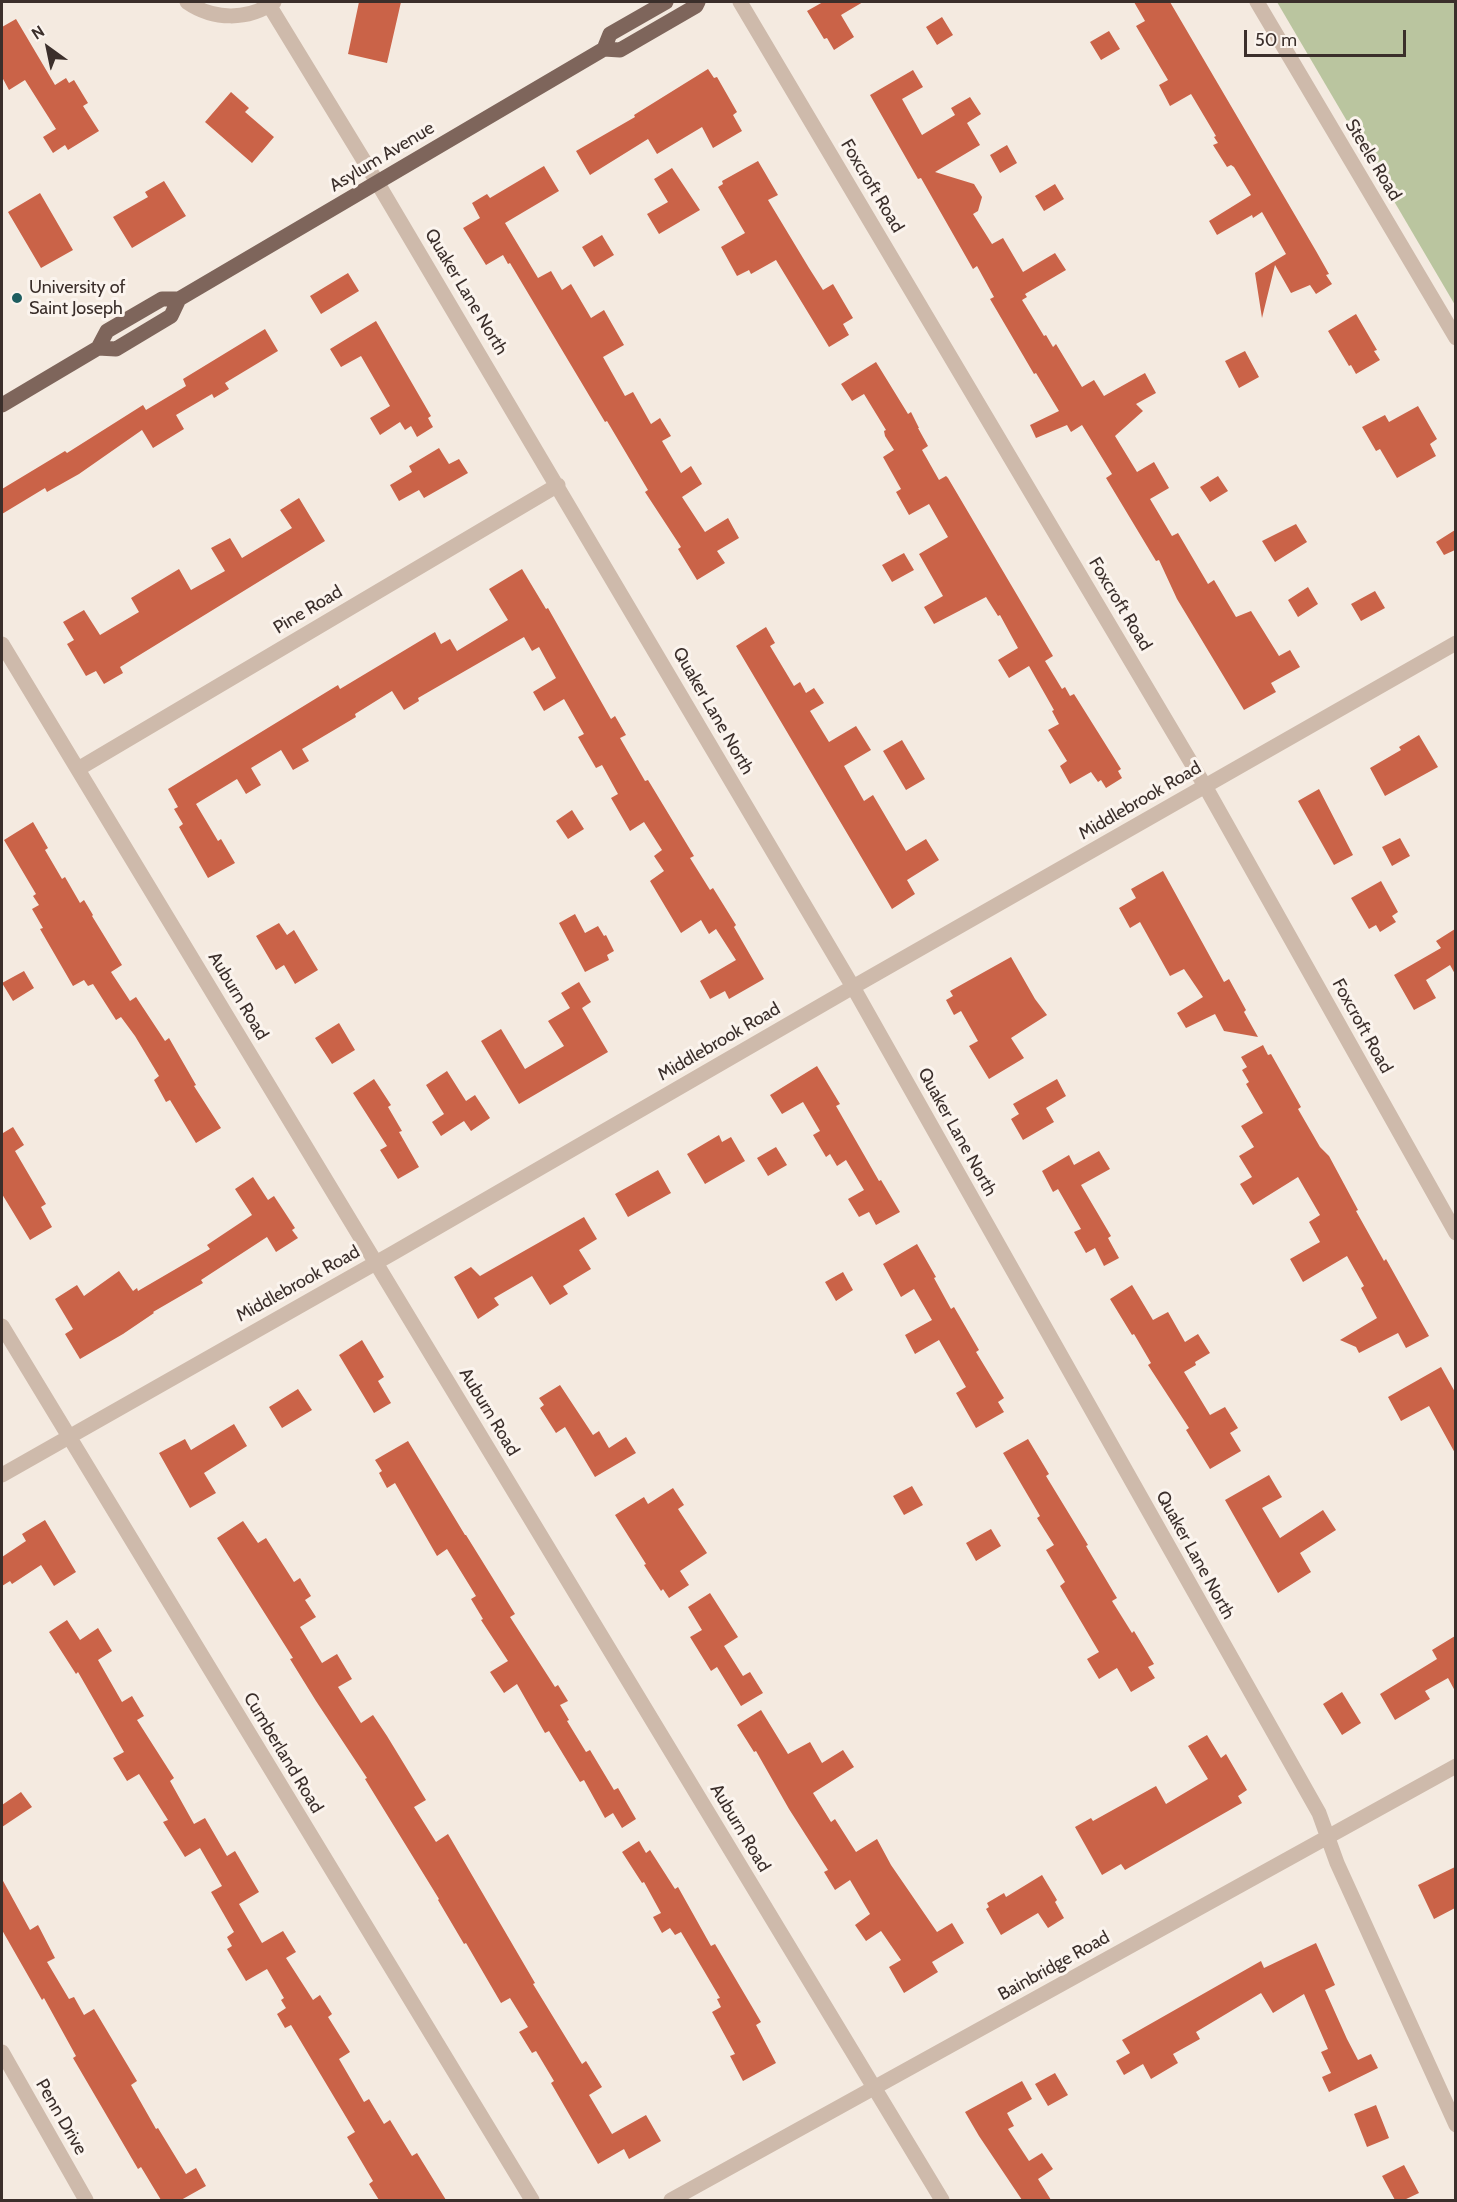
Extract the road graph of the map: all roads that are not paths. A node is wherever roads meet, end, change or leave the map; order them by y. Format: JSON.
{"nodes":[{"id":1,"x":187,"y":2,"type":"edge"},
{"id":2,"x":666,"y":2,"type":"edge"},
{"id":3,"x":698,"y":2,"type":"edge"},
{"id":4,"x":740,"y":2,"type":"edge"},
{"id":5,"x":1257,"y":2,"type":"edge"},
{"id":6,"x":271,"y":3,"type":"edge"},
{"id":7,"x":604,"y":49,"type":"junction"},
{"id":8,"x":377,"y":182,"type":"junction"},
{"id":9,"x":1455,"y":338,"type":"edge"},
{"id":10,"x":2,"y":405,"type":"edge"},
{"id":11,"x":558,"y":485,"type":"junction"},
{"id":12,"x":2,"y":644,"type":"edge"},
{"id":13,"x":1455,"y":644,"type":"edge"},
{"id":14,"x":78,"y":769,"type":"junction"},
{"id":15,"x":1205,"y":786,"type":"junction"},
{"id":16,"x":853,"y":987,"type":"junction"},
{"id":17,"x":1455,"y":1233,"type":"edge"},
{"id":18,"x":376,"y":1262,"type":"junction"},
{"id":19,"x":2,"y":1326,"type":"edge"},
{"id":20,"x":68,"y":1436,"type":"junction"},
{"id":21,"x":2,"y":1475,"type":"edge"},
{"id":22,"x":1455,"y":1766,"type":"edge"},
{"id":23,"x":1328,"y":1837,"type":"junction"},
{"id":24,"x":2,"y":2052,"type":"edge"},
{"id":25,"x":874,"y":2088,"type":"junction"},
{"id":26,"x":1455,"y":2125,"type":"edge"},
{"id":27,"x":86,"y":2200,"type":"edge"},
{"id":28,"x":532,"y":2200,"type":"edge"},
{"id":29,"x":671,"y":2200,"type":"edge"},
{"id":30,"x":942,"y":2200,"type":"edge"}],
"edges":[{"from":1,"to":6,"type":"street"},
{"from":2,"to":7,"type":"main road","name":"Asylum Avenue"},
{"from":3,"to":7,"type":"main road","name":"Asylum Avenue"},
{"from":4,"to":15,"type":"street","name":"Foxcroft Road"},
{"from":5,"to":9,"type":"street","name":"Steele Road"},
{"from":6,"to":8,"type":"street","name":"Quaker Lane North"},
{"from":7,"to":8,"type":"main road","name":"Asylum Avenue"},
{"from":8,"to":10,"type":"main road","name":"Asylum Avenue"},
{"from":8,"to":11,"type":"street","name":"Quaker Lane North"},
{"from":11,"to":14,"type":"street","name":"Pine Road"},
{"from":11,"to":16,"type":"street","name":"Quaker Lane North"},
{"from":12,"to":14,"type":"street","name":"Auburn Road"},
{"from":13,"to":15,"type":"street","name":"Middlebrook Road"},
{"from":14,"to":18,"type":"street","name":"Auburn Road"},
{"from":15,"to":16,"type":"street","name":"Middlebrook Road"},
{"from":15,"to":17,"type":"street","name":"Foxcroft Road"},
{"from":16,"to":18,"type":"street","name":"Middlebrook Road"},
{"from":16,"to":23,"type":"street","name":"Quaker Lane North"},
{"from":18,"to":20,"type":"street","name":"Middlebrook Road"},
{"from":18,"to":25,"type":"street","name":"Auburn Road"},
{"from":19,"to":20,"type":"street","name":"Cumberland Road"},
{"from":20,"to":21,"type":"street","name":"Middlebrook Road"},
{"from":20,"to":28,"type":"street","name":"Cumberland Road"},
{"from":22,"to":23,"type":"street","name":"Bainbridge Road"},
{"from":23,"to":25,"type":"street","name":"Bainbridge Road"},
{"from":23,"to":26,"type":"street","name":"Quaker Lane North"},
{"from":24,"to":27,"type":"street","name":"Penn Drive"},
{"from":25,"to":29,"type":"street","name":"Bainbridge Road"},
{"from":25,"to":30,"type":"street","name":"Auburn Road"}]}
